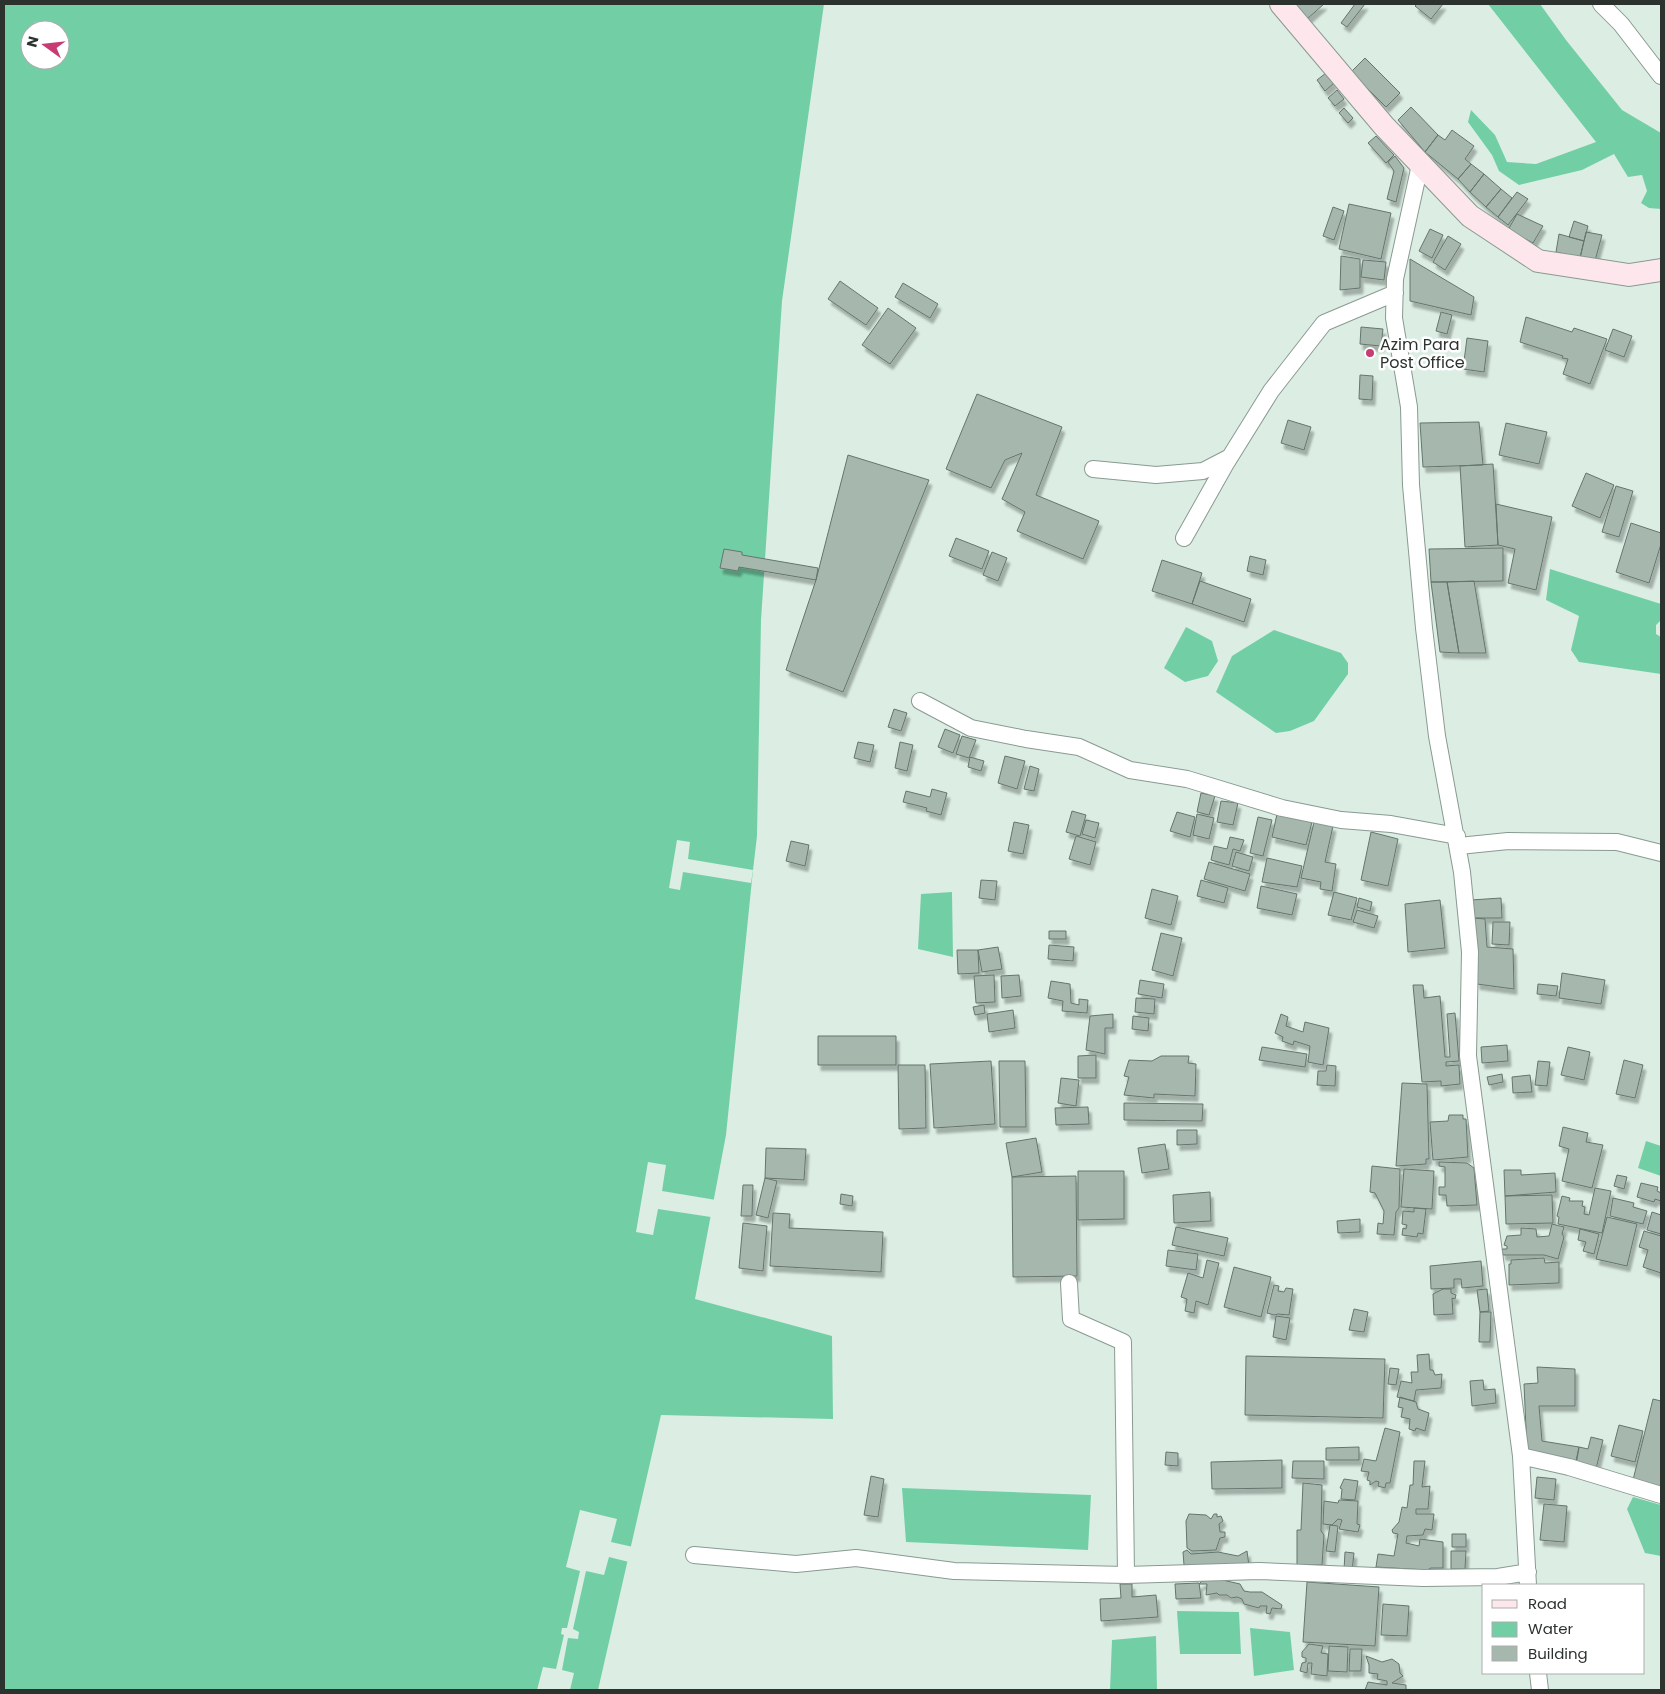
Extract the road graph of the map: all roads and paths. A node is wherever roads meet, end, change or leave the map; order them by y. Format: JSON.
{"nodes":[{"id":1,"x":1281,"y":4,"type":"edge"},
{"id":2,"x":1601,"y":4,"type":"edge"},
{"id":3,"x":1661,"y":76,"type":"edge"},
{"id":4,"x":1420,"y":165,"type":"junction"},
{"id":5,"x":1661,"y":270,"type":"edge"},
{"id":6,"x":1395,"y":294,"type":"junction"},
{"id":7,"x":1230,"y":457,"type":"junction"},
{"id":8,"x":1093,"y":469,"type":"dead end"},
{"id":9,"x":1184,"y":538,"type":"dead end"},
{"id":10,"x":920,"y":701,"type":"dead end"},
{"id":11,"x":1458,"y":841,"type":"junction"},
{"id":12,"x":1661,"y":853,"type":"edge"},
{"id":13,"x":1069,"y":1284,"type":"dead end"},
{"id":14,"x":1521,"y":1456,"type":"junction"},
{"id":15,"x":1661,"y":1495,"type":"edge"},
{"id":16,"x":694,"y":1555,"type":"dead end"},
{"id":17,"x":1126,"y":1575,"type":"junction"},
{"id":18,"x":1528,"y":1578,"type":"edge"},
{"id":19,"x":1538,"y":1674,"type":"edge"},
{"id":20,"x":1540,"y":1690,"type":"edge"}],
"edges":[{"from":1,"to":4,"type":"main road"},
{"from":2,"to":3,"type":"street"},
{"from":4,"to":5,"type":"main road"},
{"from":4,"to":6,"type":"street"},
{"from":6,"to":7,"type":"street"},
{"from":6,"to":11,"type":"street"},
{"from":7,"to":8,"type":"street"},
{"from":7,"to":9,"type":"street"},
{"from":10,"to":11,"type":"street"},
{"from":11,"to":12,"type":"street"},
{"from":11,"to":14,"type":"street"},
{"from":13,"to":17,"type":"street"},
{"from":14,"to":15,"type":"street"},
{"from":14,"to":18,"type":"street"},
{"from":16,"to":17,"type":"street"},
{"from":17,"to":18,"type":"street"},
{"from":19,"to":20,"type":"street"}]}
